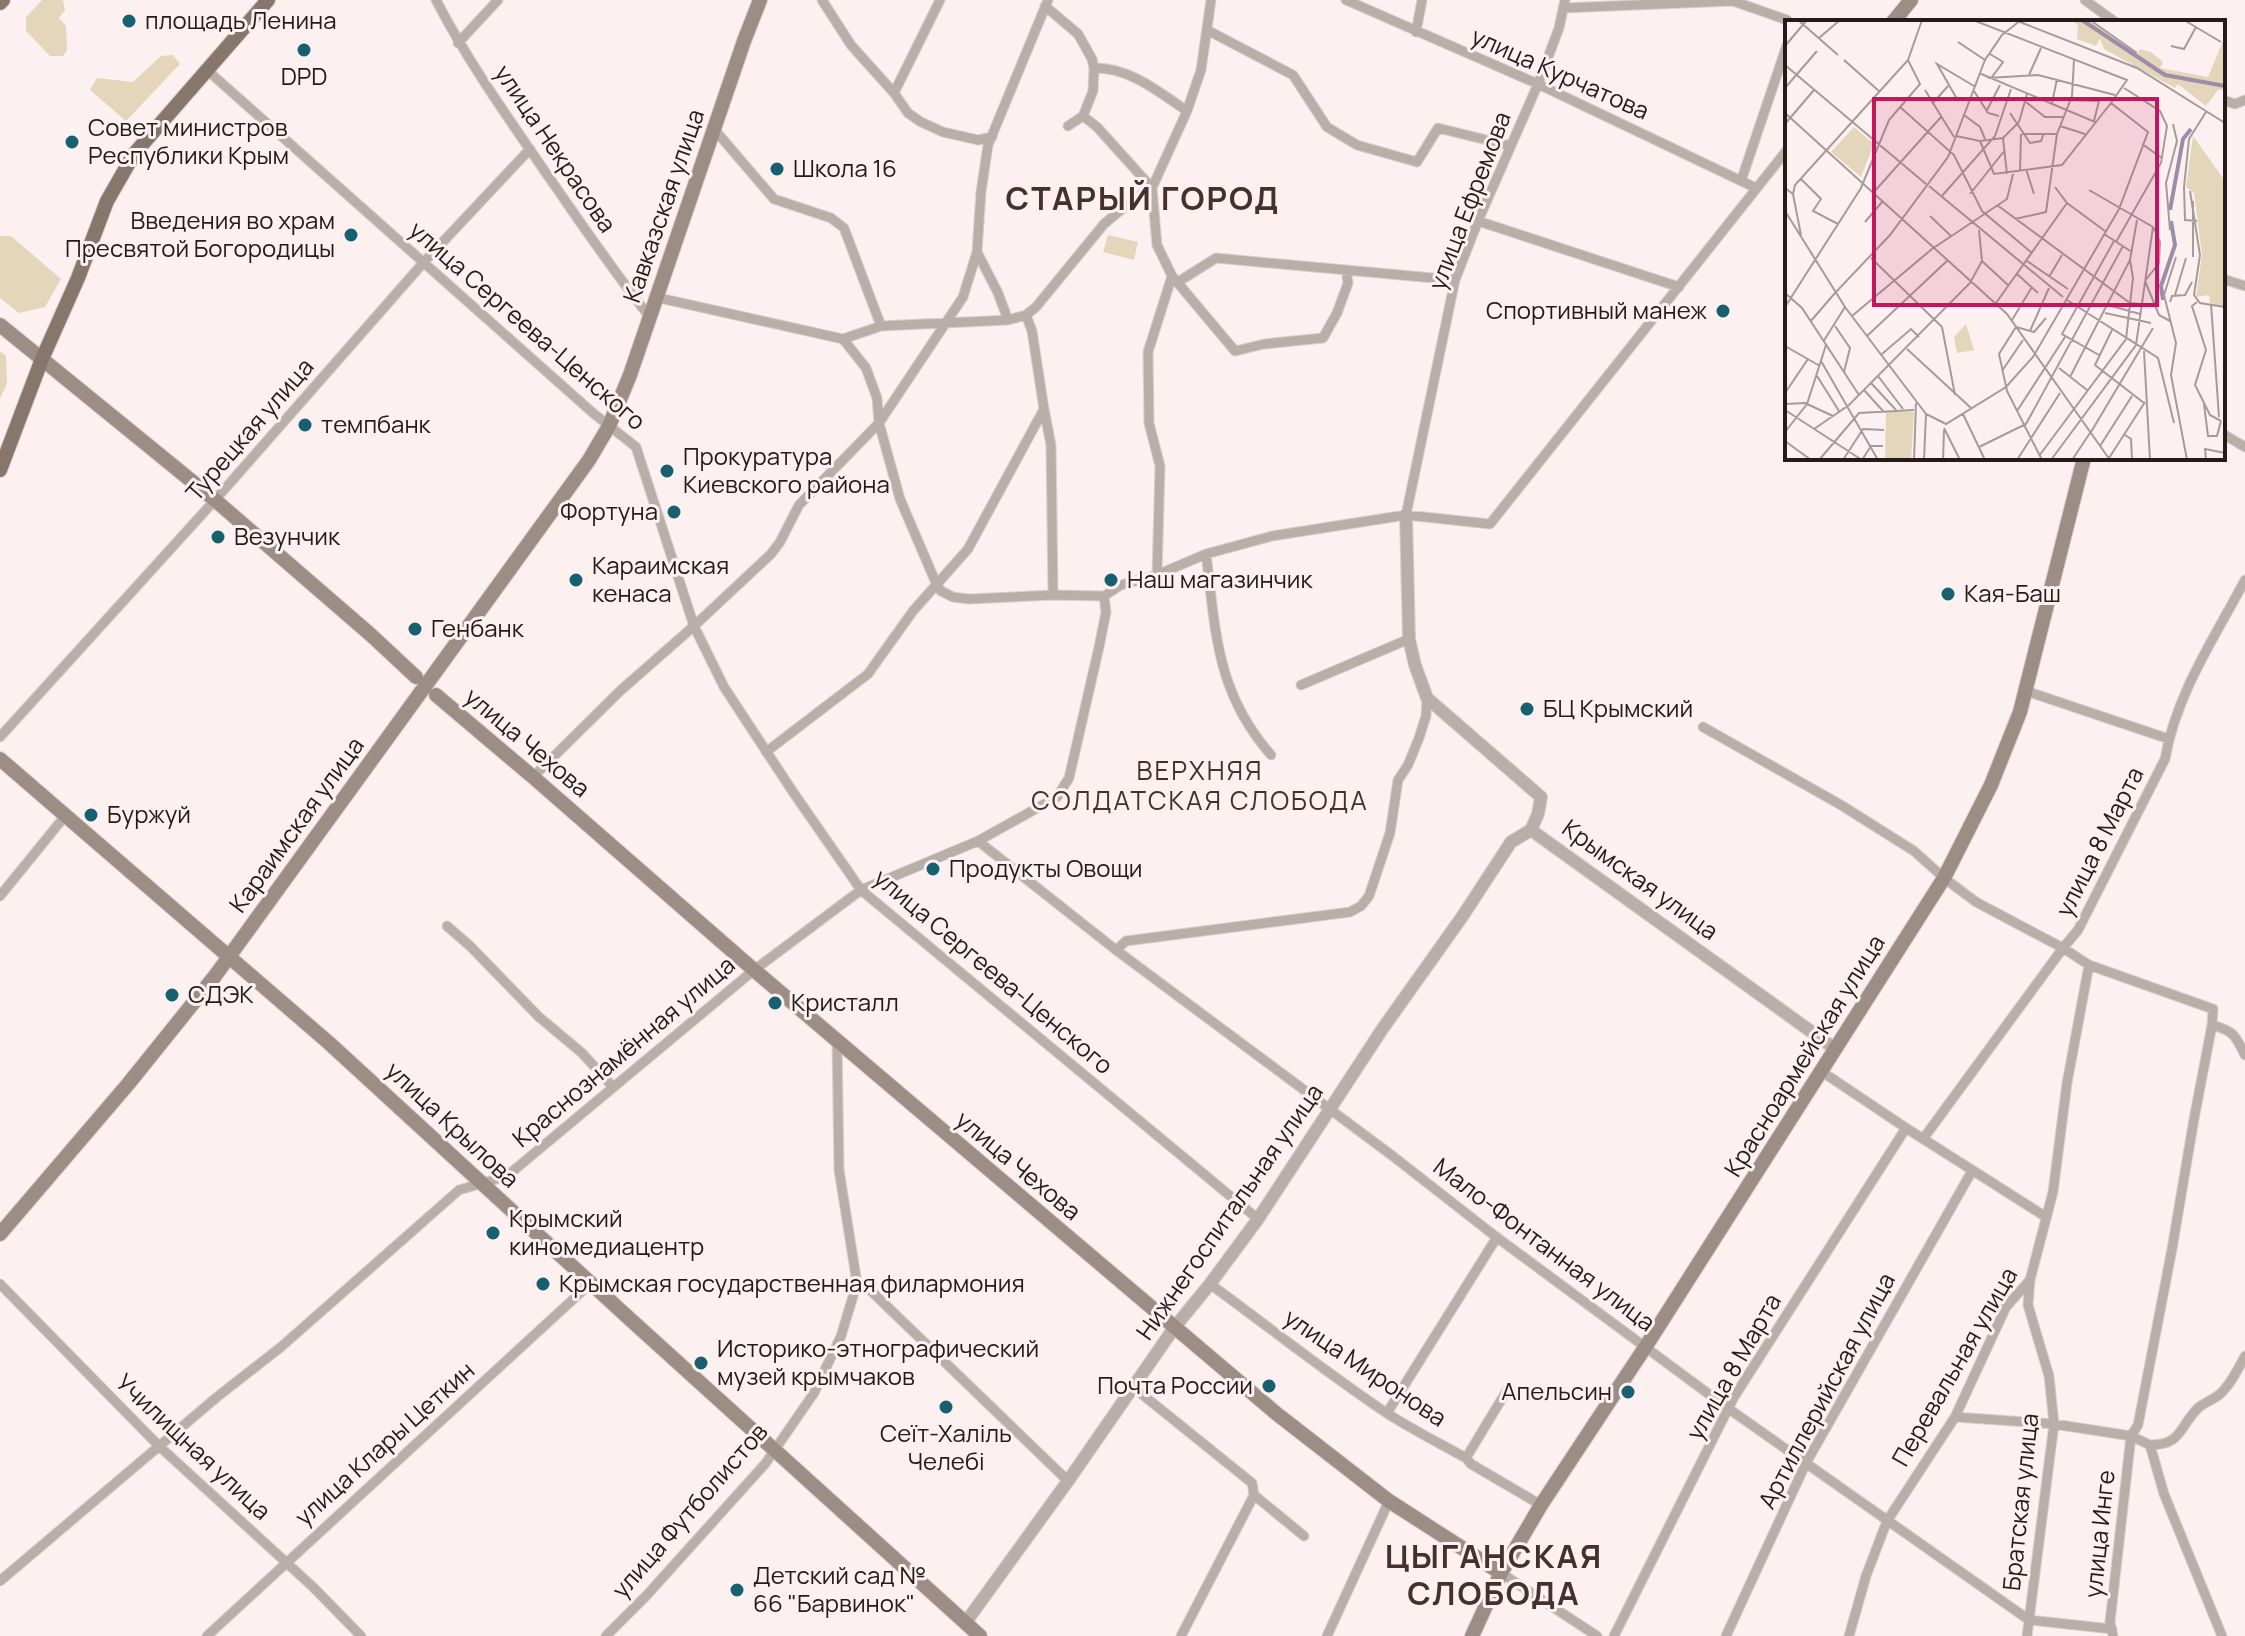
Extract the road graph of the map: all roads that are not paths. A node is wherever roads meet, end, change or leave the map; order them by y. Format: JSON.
{"nodes":[{"id":1,"x":268,"y":0,"type":"edge"},
{"id":2,"x":436,"y":0,"type":"edge"},
{"id":3,"x":498,"y":0,"type":"edge"},
{"id":4,"x":760,"y":0,"type":"edge"},
{"id":5,"x":822,"y":0,"type":"edge"},
{"id":6,"x":940,"y":0,"type":"edge"},
{"id":7,"x":1211,"y":0,"type":"edge"},
{"id":8,"x":1346,"y":0,"type":"edge"},
{"id":9,"x":1422,"y":0,"type":"edge"},
{"id":10,"x":1911,"y":0,"type":"edge"},
{"id":11,"x":2085,"y":0,"type":"edge"},
{"id":12,"x":1047,"y":3,"type":"edge"},
{"id":13,"x":1564,"y":4,"type":"edge"},
{"id":14,"x":1787,"y":20,"type":"edge"},
{"id":15,"x":1895,"y":20,"type":"edge"},
{"id":16,"x":2112,"y":20,"type":"edge"},
{"id":17,"x":1207,"y":30,"type":"junction"},
{"id":18,"x":1416,"y":32,"type":"junction"},
{"id":19,"x":458,"y":43,"type":"junction"},
{"id":20,"x":1785,"y":51,"type":"edge"},
{"id":21,"x":1094,"y":68,"type":"junction"},
{"id":22,"x":207,"y":70,"type":"junction"},
{"id":23,"x":1538,"y":84,"type":"junction"},
{"id":24,"x":894,"y":93,"type":"junction"},
{"id":25,"x":2245,"y":100,"type":"edge"},
{"id":26,"x":2225,"y":101,"type":"edge"},
{"id":27,"x":1187,"y":111,"type":"junction"},
{"id":28,"x":1083,"y":116,"type":"junction"},
{"id":29,"x":1068,"y":126,"type":"dead end"},
{"id":30,"x":714,"y":129,"type":"junction"},
{"id":31,"x":992,"y":137,"type":"junction"},
{"id":32,"x":1511,"y":146,"type":"junction"},
{"id":33,"x":530,"y":149,"type":"junction"},
{"id":34,"x":1785,"y":152,"type":"edge"},
{"id":35,"x":1741,"y":181,"type":"junction"},
{"id":36,"x":1152,"y":188,"type":"junction"},
{"id":37,"x":1756,"y":188,"type":"junction"},
{"id":38,"x":1478,"y":221,"type":"junction"},
{"id":39,"x":977,"y":252,"type":"junction"},
{"id":40,"x":424,"y":262,"type":"junction"},
{"id":41,"x":1346,"y":270,"type":"junction"},
{"id":42,"x":1175,"y":279,"type":"junction"},
{"id":43,"x":1455,"y":280,"type":"junction"},
{"id":44,"x":2225,"y":280,"type":"edge"},
{"id":45,"x":2245,"y":286,"type":"edge"},
{"id":46,"x":1679,"y":287,"type":"junction"},
{"id":47,"x":655,"y":297,"type":"junction"},
{"id":48,"x":1026,"y":315,"type":"junction"},
{"id":49,"x":649,"y":316,"type":"junction"},
{"id":50,"x":1008,"y":320,"type":"junction"},
{"id":51,"x":945,"y":322,"type":"junction"},
{"id":52,"x":0,"y":325,"type":"edge"},
{"id":53,"x":881,"y":326,"type":"junction"},
{"id":54,"x":843,"y":339,"type":"junction"},
{"id":55,"x":42,"y":359,"type":"junction"},
{"id":56,"x":1044,"y":409,"type":"junction"},
{"id":57,"x":879,"y":423,"type":"junction"},
{"id":58,"x":609,"y":426,"type":"junction"},
{"id":59,"x":2225,"y":435,"type":"edge"},
{"id":60,"x":2245,"y":447,"type":"edge"},
{"id":61,"x":2084,"y":460,"type":"edge"},
{"id":62,"x":0,"y":470,"type":"edge"},
{"id":63,"x":215,"y":500,"type":"junction"},
{"id":64,"x":1406,"y":515,"type":"junction"},
{"id":65,"x":1206,"y":554,"type":"junction"},
{"id":66,"x":1157,"y":575,"type":"junction"},
{"id":67,"x":2245,"y":580,"type":"edge"},
{"id":68,"x":936,"y":583,"type":"junction"},
{"id":69,"x":1053,"y":595,"type":"junction"},
{"id":70,"x":1104,"y":596,"type":"junction"},
{"id":71,"x":694,"y":626,"type":"junction"},
{"id":72,"x":1409,"y":639,"type":"junction"},
{"id":73,"x":416,"y":677,"type":"dead end"},
{"id":74,"x":1301,"y":685,"type":"dead end"},
{"id":75,"x":2026,"y":691,"type":"junction"},
{"id":76,"x":436,"y":695,"type":"dead end"},
{"id":77,"x":1427,"y":698,"type":"junction"},
{"id":78,"x":1703,"y":727,"type":"dead end"},
{"id":79,"x":0,"y":737,"type":"edge"},
{"id":80,"x":2169,"y":739,"type":"junction"},
{"id":81,"x":766,"y":752,"type":"junction"},
{"id":82,"x":1271,"y":755,"type":"dead end"},
{"id":83,"x":0,"y":759,"type":"edge"},
{"id":84,"x":533,"y":777,"type":"junction"},
{"id":85,"x":65,"y":816,"type":"junction"},
{"id":86,"x":1531,"y":830,"type":"junction"},
{"id":87,"x":978,"y":841,"type":"junction"},
{"id":88,"x":1944,"y":878,"type":"junction"},
{"id":89,"x":861,"y":890,"type":"junction"},
{"id":90,"x":0,"y":896,"type":"edge"},
{"id":91,"x":447,"y":926,"type":"dead end"},
{"id":92,"x":2063,"y":948,"type":"junction"},
{"id":93,"x":1116,"y":950,"type":"junction"},
{"id":94,"x":228,"y":956,"type":"junction"},
{"id":95,"x":2089,"y":965,"type":"junction"},
{"id":96,"x":754,"y":970,"type":"junction"},
{"id":97,"x":2212,"y":1025,"type":"junction"},
{"id":98,"x":837,"y":1040,"type":"junction"},
{"id":99,"x":1834,"y":1048,"type":"junction"},
{"id":100,"x":2245,"y":1055,"type":"edge"},
{"id":101,"x":1821,"y":1071,"type":"junction"},
{"id":102,"x":613,"y":1087,"type":"junction"},
{"id":103,"x":1330,"y":1110,"type":"junction"},
{"id":104,"x":1906,"y":1128,"type":"junction"},
{"id":105,"x":1923,"y":1139,"type":"junction"},
{"id":106,"x":1972,"y":1171,"type":"junction"},
{"id":107,"x":482,"y":1183,"type":"junction"},
{"id":108,"x":2046,"y":1217,"type":"junction"},
{"id":109,"x":1258,"y":1219,"type":"junction"},
{"id":110,"x":0,"y":1234,"type":"edge"},
{"id":111,"x":1497,"y":1237,"type":"junction"},
{"id":112,"x":2030,"y":1280,"type":"junction"},
{"id":113,"x":592,"y":1282,"type":"junction"},
{"id":114,"x":857,"y":1283,"type":"junction"},
{"id":115,"x":0,"y":1284,"type":"edge"},
{"id":116,"x":1210,"y":1284,"type":"junction"},
{"id":117,"x":1174,"y":1328,"type":"junction"},
{"id":118,"x":1646,"y":1346,"type":"junction"},
{"id":119,"x":2245,"y":1356,"type":"edge"},
{"id":120,"x":1133,"y":1387,"type":"junction"},
{"id":121,"x":1509,"y":1387,"type":"dead end"},
{"id":122,"x":1729,"y":1409,"type":"junction"},
{"id":123,"x":1387,"y":1413,"type":"junction"},
{"id":124,"x":1955,"y":1417,"type":"junction"},
{"id":125,"x":2054,"y":1424,"type":"junction"},
{"id":126,"x":2131,"y":1436,"type":"junction"},
{"id":127,"x":2150,"y":1445,"type":"junction"},
{"id":128,"x":159,"y":1446,"type":"junction"},
{"id":129,"x":774,"y":1449,"type":"junction"},
{"id":130,"x":1466,"y":1458,"type":"junction"},
{"id":131,"x":1806,"y":1463,"type":"junction"},
{"id":132,"x":1068,"y":1481,"type":"junction"},
{"id":133,"x":1254,"y":1495,"type":"junction"},
{"id":134,"x":1389,"y":1501,"type":"junction"},
{"id":135,"x":1541,"y":1505,"type":"junction"},
{"id":136,"x":1887,"y":1521,"type":"junction"},
{"id":137,"x":1304,"y":1536,"type":"dead end"},
{"id":138,"x":286,"y":1561,"type":"junction"},
{"id":139,"x":1501,"y":1573,"type":"junction"},
{"id":140,"x":0,"y":1581,"type":"edge"},
{"id":141,"x":2029,"y":1620,"type":"junction"},
{"id":142,"x":966,"y":1622,"type":"junction"},
{"id":143,"x":2112,"y":1632,"type":"edge"},
{"id":144,"x":207,"y":1636,"type":"edge"},
{"id":145,"x":361,"y":1636,"type":"edge"},
{"id":146,"x":606,"y":1636,"type":"edge"},
{"id":147,"x":980,"y":1636,"type":"edge"},
{"id":148,"x":1181,"y":1636,"type":"edge"},
{"id":149,"x":1327,"y":1636,"type":"edge"},
{"id":150,"x":1472,"y":1636,"type":"edge"},
{"id":151,"x":1597,"y":1636,"type":"edge"},
{"id":152,"x":1614,"y":1636,"type":"edge"},
{"id":153,"x":1726,"y":1636,"type":"edge"},
{"id":154,"x":1850,"y":1636,"type":"edge"},
{"id":155,"x":2027,"y":1636,"type":"edge"},
{"id":156,"x":2222,"y":1636,"type":"edge"}],
"edges":[{"from":1,"to":22,"type":"main road"},
{"from":2,"to":19,"type":"street","name":"улица Некрасова"},
{"from":3,"to":19,"type":"street"},
{"from":4,"to":30,"type":"main road","name":"Кавказская улица"},
{"from":5,"to":24,"type":"street"},
{"from":6,"to":24,"type":"street"},
{"from":7,"to":17,"type":"street"},
{"from":8,"to":18,"type":"street","name":"улица Курчатова"},
{"from":9,"to":18,"type":"street"},
{"from":10,"to":15,"type":"main road"},
{"from":11,"to":16,"type":"street"},
{"from":12,"to":21,"type":"street"},
{"from":12,"to":31,"type":"street"},
{"from":13,"to":14,"type":"street"},
{"from":13,"to":23,"type":"street","name":"улица Ефремова"},
{"from":17,"to":27,"type":"street"},
{"from":17,"to":32,"type":"street"},
{"from":18,"to":23,"type":"street","name":"улица Курчатова"},
{"from":19,"to":33,"type":"street","name":"улица Некрасова"},
{"from":20,"to":35,"type":"street"},
{"from":21,"to":27,"type":"street"},
{"from":21,"to":28,"type":"street"},
{"from":22,"to":40,"type":"street","name":"улица Сергеева-Ценского"},
{"from":22,"to":55,"type":"main road"},
{"from":23,"to":32,"type":"street","name":"улица Ефремова"},
{"from":23,"to":35,"type":"street","name":"улица Курчатова"},
{"from":24,"to":31,"type":"street"},
{"from":25,"to":26,"type":"street"},
{"from":27,"to":36,"type":"street"},
{"from":28,"to":29,"type":"street"},
{"from":28,"to":36,"type":"street"},
{"from":30,"to":47,"type":"main road","name":"Кавказская улица"},
{"from":30,"to":53,"type":"street"},
{"from":31,"to":39,"type":"street"},
{"from":32,"to":38,"type":"street","name":"улица Ефремова"},
{"from":33,"to":40,"type":"street","name":"Турецкая улица"},
{"from":33,"to":49,"type":"street","name":"улица Некрасова"},
{"from":34,"to":37,"type":"street"},
{"from":35,"to":37,"type":"street","name":"улица Курчатова"},
{"from":36,"to":42,"type":"street"},
{"from":36,"to":48,"type":"street"},
{"from":37,"to":46,"type":"street"},
{"from":38,"to":43,"type":"street","name":"улица Ефремова"},
{"from":38,"to":46,"type":"street"},
{"from":39,"to":50,"type":"street"},
{"from":39,"to":51,"type":"street"},
{"from":40,"to":58,"type":"street","name":"улица Сергеева-Ценского"},
{"from":40,"to":63,"type":"street","name":"Турецкая улица"},
{"from":41,"to":42,"type":"street"},
{"from":41,"to":42,"type":"street"},
{"from":41,"to":43,"type":"street"},
{"from":42,"to":66,"type":"street"},
{"from":43,"to":64,"type":"street","name":"улица Ефремова"},
{"from":44,"to":45,"type":"street"},
{"from":46,"to":64,"type":"street"},
{"from":47,"to":49,"type":"main road","name":"Кавказская улица"},
{"from":47,"to":54,"type":"street"},
{"from":48,"to":50,"type":"street"},
{"from":48,"to":56,"type":"street"},
{"from":49,"to":58,"type":"main road","name":"Кавказская улица"},
{"from":50,"to":51,"type":"street"},
{"from":51,"to":53,"type":"street"},
{"from":51,"to":57,"type":"street"},
{"from":52,"to":55,"type":"main road"},
{"from":53,"to":54,"type":"street"},
{"from":54,"to":57,"type":"street"},
{"from":55,"to":62,"type":"main road"},
{"from":55,"to":63,"type":"main road"},
{"from":56,"to":68,"type":"street"},
{"from":56,"to":69,"type":"street"},
{"from":57,"to":68,"type":"street"},
{"from":57,"to":71,"type":"street"},
{"from":58,"to":71,"type":"street","name":"улица Сергеева-Ценского"},
{"from":58,"to":94,"type":"main road","name":"Караимская улица"},
{"from":59,"to":60,"type":"street"},
{"from":61,"to":75,"type":"main road","name":"Красноармейская улица"},
{"from":63,"to":73,"type":"main road"},
{"from":63,"to":79,"type":"street","name":"Турецкая улица"},
{"from":64,"to":65,"type":"street"},
{"from":64,"to":72,"type":"street"},
{"from":65,"to":66,"type":"street"},
{"from":65,"to":82,"type":"street"},
{"from":66,"to":70,"type":"street"},
{"from":67,"to":80,"type":"street","name":"улица 8 Марта"},
{"from":68,"to":69,"type":"street"},
{"from":68,"to":81,"type":"street"},
{"from":69,"to":70,"type":"street"},
{"from":70,"to":87,"type":"street","name":"Краснознамённая улица"},
{"from":71,"to":81,"type":"street","name":"улица Сергеева-Ценского"},
{"from":71,"to":84,"type":"street"},
{"from":72,"to":74,"type":"street"},
{"from":72,"to":77,"type":"street"},
{"from":75,"to":80,"type":"street"},
{"from":75,"to":88,"type":"main road","name":"Красноармейская улица"},
{"from":76,"to":84,"type":"main road","name":"улица Чехова"},
{"from":77,"to":86,"type":"street","name":"Крымская улица"},
{"from":77,"to":93,"type":"street"},
{"from":78,"to":88,"type":"street"},
{"from":80,"to":92,"type":"street","name":"улица 8 Марта"},
{"from":81,"to":89,"type":"street","name":"улица Сергеева-Ценского"},
{"from":83,"to":85,"type":"main road","name":"улица Крылова"},
{"from":84,"to":96,"type":"main road","name":"улица Чехова"},
{"from":85,"to":90,"type":"street"},
{"from":85,"to":94,"type":"main road","name":"улица Крылова"},
{"from":86,"to":99,"type":"street","name":"Крымская улица"},
{"from":86,"to":103,"type":"street","name":"Нижнегоспитальная улица"},
{"from":87,"to":89,"type":"street","name":"Краснознамённая улица"},
{"from":87,"to":93,"type":"street","name":"Мало-Фонтанная улица"},
{"from":88,"to":92,"type":"street"},
{"from":88,"to":99,"type":"main road","name":"Красноармейская улица"},
{"from":89,"to":96,"type":"street","name":"Краснознамённая улица"},
{"from":89,"to":109,"type":"street","name":"улица Сергеева-Ценского"},
{"from":91,"to":102,"type":"street"},
{"from":92,"to":95,"type":"street"},
{"from":92,"to":105,"type":"street","name":"улица 8 Марта"},
{"from":93,"to":103,"type":"street","name":"Мало-Фонтанная улица"},
{"from":94,"to":107,"type":"main road","name":"улица Крылова"},
{"from":94,"to":110,"type":"main road","name":"Караимская улица"},
{"from":95,"to":97,"type":"street","name":"улица Инге"},
{"from":95,"to":108,"type":"street","name":"Перевальная улица"},
{"from":96,"to":98,"type":"main road","name":"улица Чехова"},
{"from":96,"to":102,"type":"street","name":"Краснознамённая улица"},
{"from":97,"to":100,"type":"street"},
{"from":97,"to":126,"type":"street","name":"улица Инге"},
{"from":98,"to":114,"type":"street","name":"улица Футболистов"},
{"from":98,"to":117,"type":"main road","name":"улица Чехова"},
{"from":99,"to":101,"type":"main road","name":"Красноармейская улица"},
{"from":101,"to":104,"type":"street"},
{"from":101,"to":118,"type":"main road","name":"Красноармейская улица"},
{"from":102,"to":107,"type":"street","name":"Краснознамённая улица"},
{"from":103,"to":109,"type":"street","name":"Нижнегоспитальная улица"},
{"from":103,"to":111,"type":"street","name":"Мало-Фонтанная улица"},
{"from":104,"to":105,"type":"street"},
{"from":104,"to":122,"type":"street","name":"улица 8 Марта"},
{"from":105,"to":106,"type":"street"},
{"from":106,"to":108,"type":"street"},
{"from":106,"to":131,"type":"street","name":"Артиллерийская улица"},
{"from":107,"to":113,"type":"main road","name":"улица Крылова"},
{"from":107,"to":128,"type":"street","name":"Краснознамённая улица"},
{"from":108,"to":112,"type":"street","name":"Перевальная улица"},
{"from":109,"to":116,"type":"street","name":"Нижнегоспитальная улица"},
{"from":111,"to":118,"type":"street","name":"Мало-Фонтанная улица"},
{"from":111,"to":123,"type":"street"},
{"from":112,"to":124,"type":"street","name":"Перевальная улица"},
{"from":112,"to":125,"type":"street","name":"Братская улица"},
{"from":113,"to":129,"type":"main road","name":"улица Крылова"},
{"from":113,"to":138,"type":"street","name":"улица Клары Цеткин"},
{"from":114,"to":129,"type":"street","name":"улица Футболистов"},
{"from":114,"to":132,"type":"street"},
{"from":115,"to":128,"type":"street","name":"Училищная улица"},
{"from":116,"to":117,"type":"street","name":"Нижнегоспитальная улица"},
{"from":116,"to":123,"type":"street","name":"улица Миронова"},
{"from":117,"to":120,"type":"street","name":"Нижнегоспитальная улица"},
{"from":117,"to":134,"type":"main road","name":"улица Чехова"},
{"from":118,"to":122,"type":"street","name":"Мало-Фонтанная улица"},
{"from":118,"to":135,"type":"main road","name":"Красноармейская улица"},
{"from":119,"to":127,"type":"street"},
{"from":120,"to":132,"type":"street","name":"Нижнегоспитальная улица"},
{"from":120,"to":133,"type":"street"},
{"from":121,"to":130,"type":"street"},
{"from":122,"to":131,"type":"street","name":"Мало-Фонтанная улица"},
{"from":122,"to":152,"type":"street","name":"улица 8 Марта"},
{"from":123,"to":130,"type":"street","name":"улица Миронова"},
{"from":124,"to":125,"type":"street"},
{"from":124,"to":136,"type":"street","name":"Перевальная улица"},
{"from":125,"to":126,"type":"street"},
{"from":125,"to":141,"type":"street","name":"Братская улица"},
{"from":126,"to":127,"type":"street"},
{"from":126,"to":143,"type":"street","name":"улица Инге"},
{"from":127,"to":156,"type":"street"},
{"from":128,"to":138,"type":"street","name":"Училищная улица"},
{"from":128,"to":140,"type":"street","name":"Краснознамённая улица"},
{"from":129,"to":142,"type":"main road","name":"улица Крылова"},
{"from":129,"to":146,"type":"street","name":"улица Футболистов"},
{"from":130,"to":135,"type":"street","name":"улица Миронова"},
{"from":131,"to":136,"type":"street","name":"Мало-Фонтанная улица"},
{"from":131,"to":153,"type":"street","name":"Артиллерийская улица"},
{"from":132,"to":142,"type":"street","name":"Нижнегоспитальная улица"},
{"from":133,"to":137,"type":"street"},
{"from":133,"to":148,"type":"street"},
{"from":134,"to":139,"type":"main road","name":"улица Чехова"},
{"from":134,"to":149,"type":"street"},
{"from":135,"to":139,"type":"main road","name":"Красноармейская улица"},
{"from":136,"to":141,"type":"street","name":"Мало-Фонтанная улица"},
{"from":136,"to":154,"type":"street","name":"Перевальная улица"},
{"from":138,"to":144,"type":"street","name":"улица Клары Цеткин"},
{"from":138,"to":145,"type":"street","name":"Училищная улица"},
{"from":139,"to":150,"type":"main road","name":"Красноармейская улица"},
{"from":139,"to":151,"type":"street","name":"улица Чехова"},
{"from":141,"to":143,"type":"street","name":"Мало-Фонтанная улица"},
{"from":141,"to":155,"type":"street","name":"Братская улица"},
{"from":142,"to":147,"type":"main road","name":"улица Крылова"}]}
